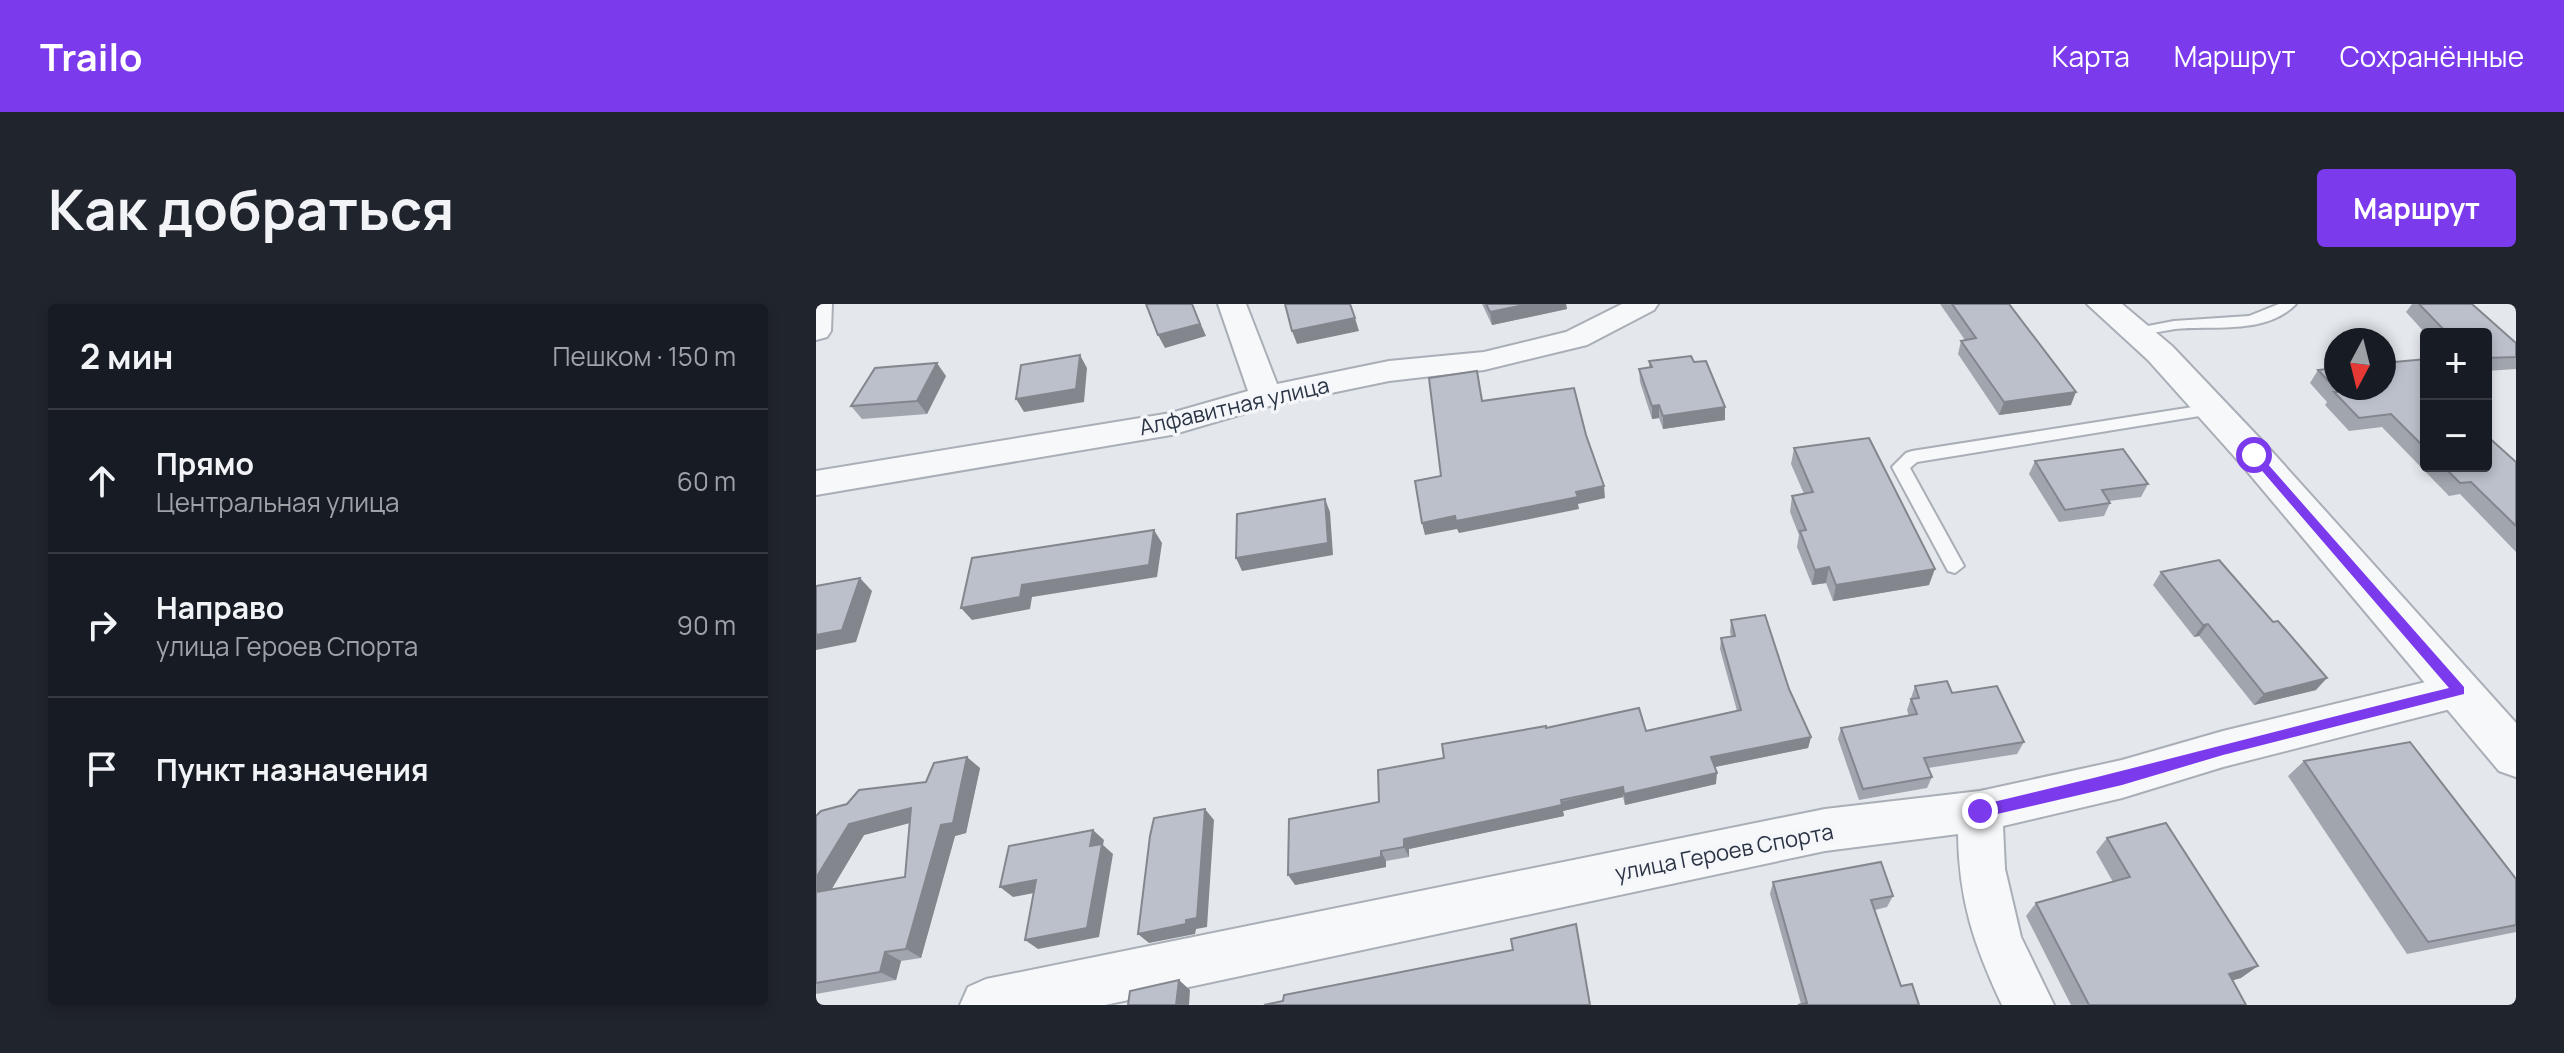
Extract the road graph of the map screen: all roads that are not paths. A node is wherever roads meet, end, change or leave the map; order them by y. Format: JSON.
{"nodes":[{"id":1,"x":818,"y":304,"type":"edge"},
{"id":2,"x":1232,"y":304,"type":"edge"},
{"id":3,"x":2103,"y":304,"type":"edge"},
{"id":4,"x":2289,"y":304,"type":"edge"},
{"id":5,"x":1635,"y":305,"type":"edge"},
{"id":6,"x":816,"y":331,"type":"edge"},
{"id":7,"x":2137,"y":332,"type":"junction"},
{"id":8,"x":1266,"y":396,"type":"junction"},
{"id":9,"x":2212,"y":409,"type":"junction"},
{"id":10,"x":816,"y":483,"type":"edge"},
{"id":11,"x":1955,"y":566,"type":"dead end"},
{"id":12,"x":2459,"y":691,"type":"junction"},
{"id":13,"x":2516,"y":756,"type":"edge"},
{"id":14,"x":1980,"y":811,"type":"junction"},
{"id":15,"x":986,"y":1005,"type":"edge"},
{"id":16,"x":2028,"y":1005,"type":"edge"}],
"edges":[{"from":1,"to":6,"type":"street"},
{"from":2,"to":8,"type":"street"},
{"from":3,"to":7,"type":"street"},
{"from":4,"to":7,"type":"lane"},
{"from":5,"to":8,"type":"street","name":"Алфавитная улица"},
{"from":7,"to":9,"type":"street"},
{"from":8,"to":10,"type":"street","name":"Алфавитная улица"},
{"from":9,"to":11,"type":"lane"},
{"from":9,"to":12,"type":"street"},
{"from":12,"to":13,"type":"street"},
{"from":12,"to":14,"type":"street","name":"улица Героев Спорта"},
{"from":14,"to":15,"type":"street","name":"улица Героев Спорта"},
{"from":14,"to":16,"type":"street"}]}
